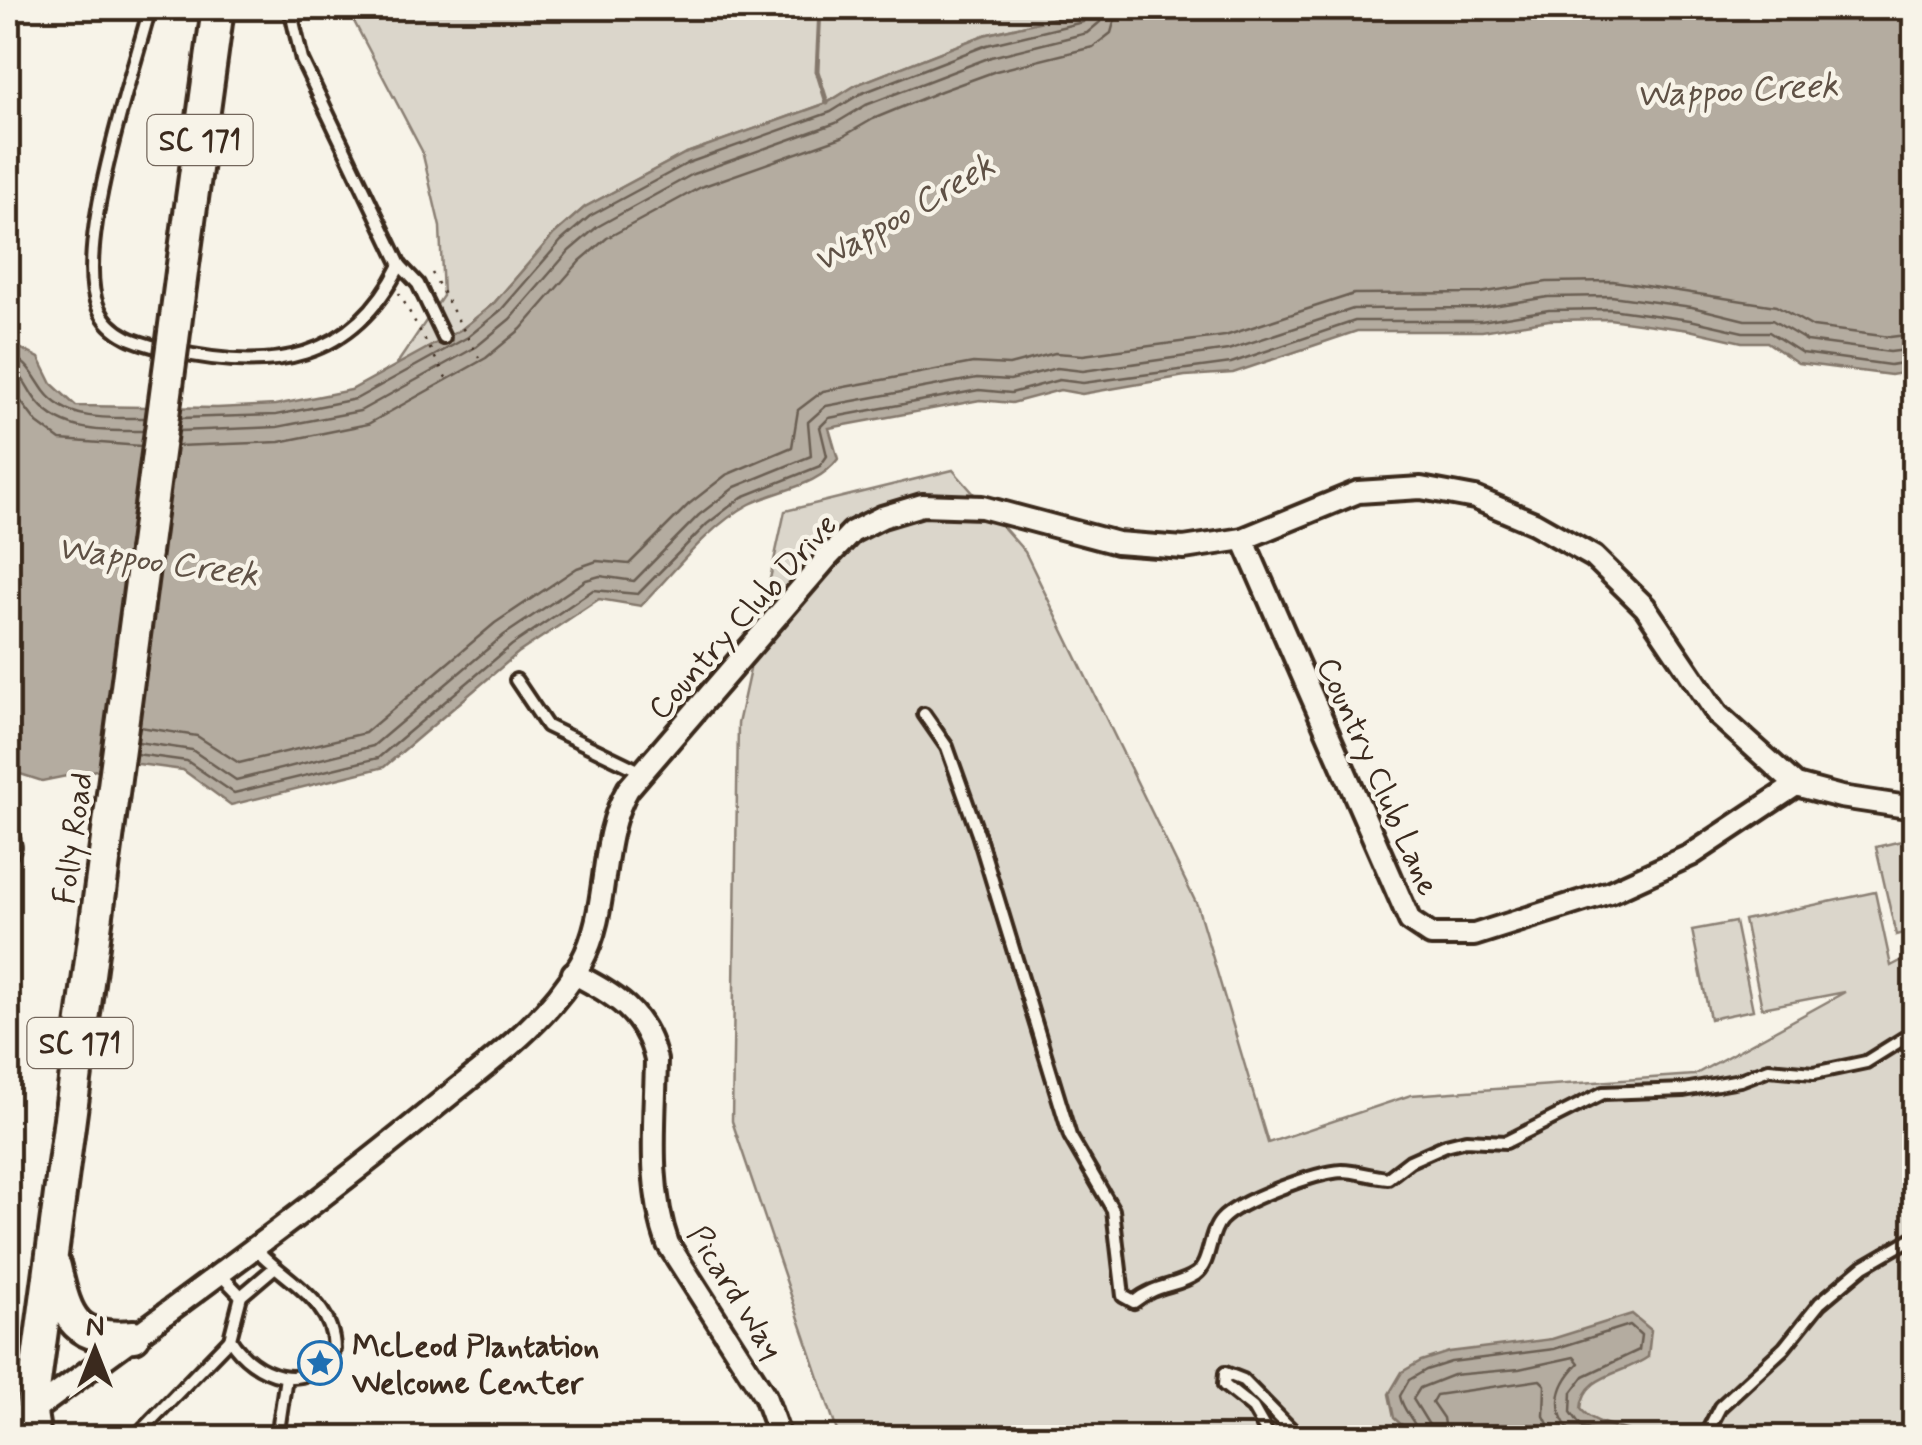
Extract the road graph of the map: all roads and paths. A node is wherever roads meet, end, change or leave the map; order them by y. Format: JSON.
{"nodes":[{"id":1,"x":150,"y":8,"type":"edge"},
{"id":2,"x":218,"y":8,"type":"edge"},
{"id":3,"x":290,"y":8,"type":"edge"},
{"id":4,"x":400,"y":265,"type":"junction"},
{"id":5,"x":432,"y":273,"type":"dead end"},
{"id":6,"x":398,"y":292,"type":"dead end"},
{"id":7,"x":444,"y":338,"type":"dead end"},
{"id":8,"x":483,"y":365,"type":"dead end"},
{"id":9,"x":449,"y":384,"type":"dead end"},
{"id":10,"x":1244,"y":538,"type":"junction"},
{"id":11,"x":516,"y":680,"type":"dead end"},
{"id":12,"x":924,"y":714,"type":"dead end"},
{"id":13,"x":642,"y":773,"type":"junction"},
{"id":14,"x":1796,"y":784,"type":"junction"},
{"id":15,"x":1914,"y":808,"type":"edge"},
{"id":16,"x":8,"y":812,"type":"edge"},
{"id":17,"x":8,"y":860,"type":"edge"},
{"id":18,"x":574,"y":974,"type":"junction"},
{"id":19,"x":1914,"y":1032,"type":"edge"},
{"id":20,"x":1914,"y":1237,"type":"edge"},
{"id":21,"x":254,"y":1246,"type":"junction"},
{"id":22,"x":51,"y":1250,"type":"junction"},
{"id":23,"x":274,"y":1268,"type":"junction"},
{"id":24,"x":219,"y":1273,"type":"junction"},
{"id":25,"x":241,"y":1296,"type":"junction"},
{"id":26,"x":134,"y":1336,"type":"junction"},
{"id":27,"x":230,"y":1338,"type":"junction"},
{"id":28,"x":286,"y":1377,"type":"junction"},
{"id":29,"x":22,"y":1430,"type":"edge"},
{"id":30,"x":134,"y":1438,"type":"edge"},
{"id":31,"x":276,"y":1438,"type":"edge"},
{"id":32,"x":780,"y":1438,"type":"edge"},
{"id":33,"x":1270,"y":1438,"type":"edge"},
{"id":34,"x":1300,"y":1438,"type":"edge"},
{"id":35,"x":1704,"y":1438,"type":"edge"}],
"edges":[{"from":1,"to":4,"type":"lane"},
{"from":2,"to":22,"type":"main road","name":"Folly Road","number":"SC 171","bridge":true},
{"from":3,"to":4,"type":"lane"},
{"from":4,"to":7,"type":"lane"},
{"from":5,"to":8,"type":"path"},
{"from":6,"to":9,"type":"path"},
{"from":10,"to":13,"type":"street","name":"Country Club Drive"},
{"from":10,"to":14,"type":"street","name":"Country Club Drive"},
{"from":10,"to":14,"type":"street","name":"Country Club Lane"},
{"from":11,"to":13,"type":"lane"},
{"from":12,"to":19,"type":"lane"},
{"from":13,"to":18,"type":"street","name":"Country Club Drive"},
{"from":14,"to":15,"type":"street","name":"Country Club Drive"},
{"from":16,"to":17,"type":"lane"},
{"from":18,"to":21,"type":"street","name":"Country Club Drive"},
{"from":18,"to":32,"type":"street","name":"Picard Way"},
{"from":20,"to":35,"type":"lane"},
{"from":21,"to":23,"type":"lane"},
{"from":21,"to":24,"type":"street","name":"Country Club Drive"},
{"from":22,"to":26,"type":"main road"},
{"from":22,"to":29,"type":"main road","name":"Folly Road","number":"SC 171"},
{"from":23,"to":25,"type":"lane"},
{"from":23,"to":28,"type":"lane"},
{"from":24,"to":25,"type":"lane"},
{"from":24,"to":26,"type":"street","name":"Country Club Drive"},
{"from":25,"to":27,"type":"lane"},
{"from":26,"to":29,"type":"street","name":"Country Club Drive"},
{"from":27,"to":28,"type":"lane"},
{"from":27,"to":30,"type":"lane"},
{"from":28,"to":31,"type":"lane"},
{"from":33,"to":34,"type":"lane"}]}
